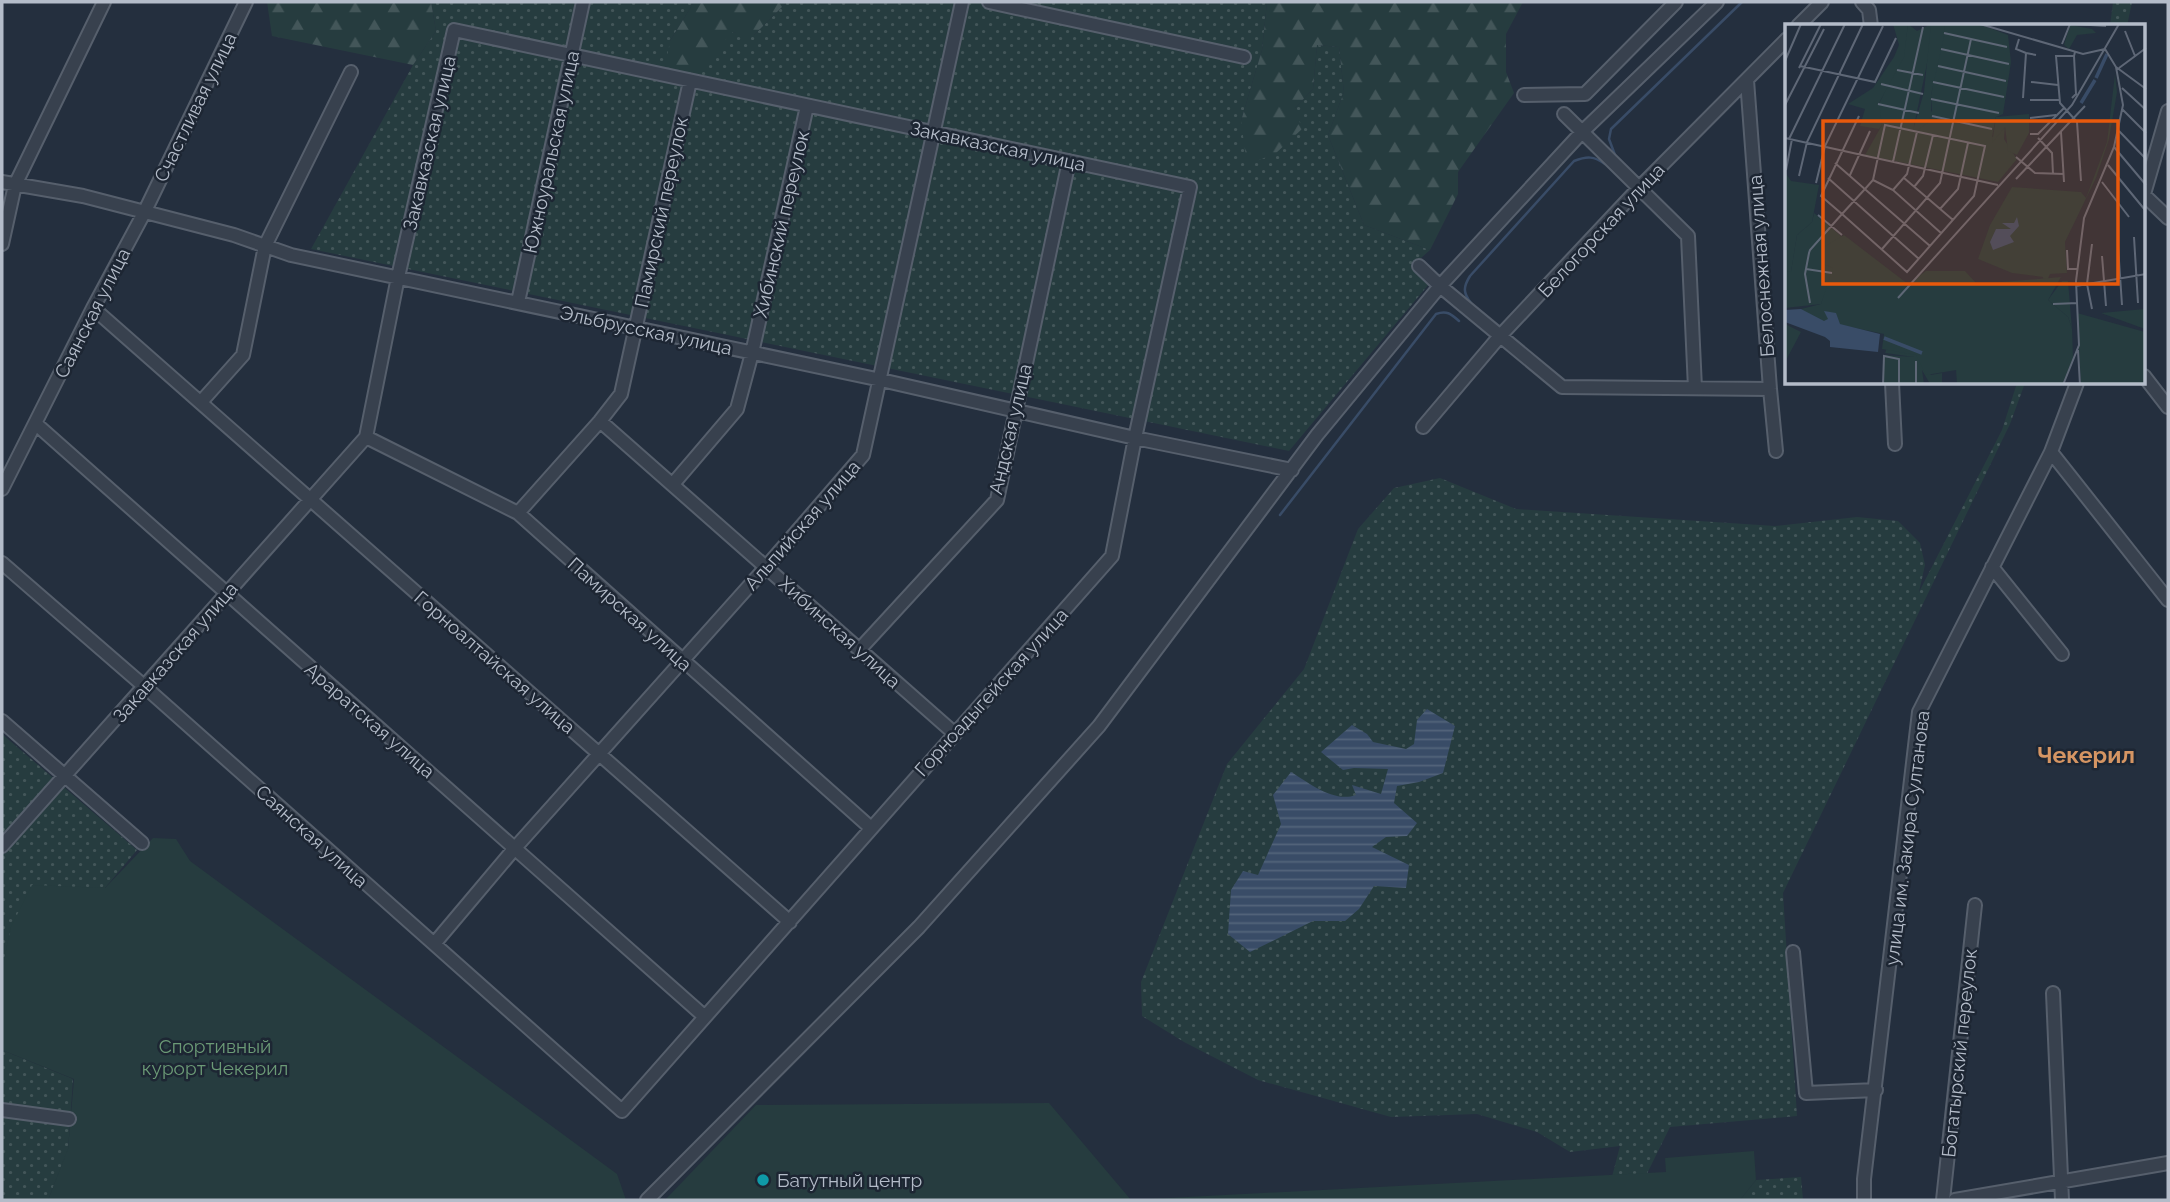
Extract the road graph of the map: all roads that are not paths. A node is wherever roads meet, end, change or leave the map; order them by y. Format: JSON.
{"nodes":[{"id":1,"x":104,"y":2,"type":"edge"},
{"id":2,"x":246,"y":2,"type":"edge"},
{"id":3,"x":583,"y":2,"type":"edge"},
{"id":4,"x":962,"y":2,"type":"edge"},
{"id":5,"x":989,"y":2,"type":"edge"},
{"id":6,"x":1676,"y":2,"type":"edge"},
{"id":7,"x":1717,"y":2,"type":"edge"},
{"id":8,"x":1822,"y":2,"type":"edge"},
{"id":9,"x":1862,"y":2,"type":"edge"},
{"id":10,"x":1800,"y":24,"type":"edge"},
{"id":11,"x":1871,"y":24,"type":"edge"},
{"id":12,"x":1785,"y":41,"type":"edge"},
{"id":13,"x":572,"y":55,"type":"junction"},
{"id":14,"x":1244,"y":57,"type":"dead end"},
{"id":15,"x":351,"y":72,"type":"dead end"},
{"id":16,"x":690,"y":80,"type":"junction"},
{"id":17,"x":1748,"y":80,"type":"junction"},
{"id":18,"x":1524,"y":95,"type":"dead end"},
{"id":19,"x":807,"y":106,"type":"junction"},
{"id":20,"x":2168,"y":111,"type":"edge"},
{"id":21,"x":1564,"y":114,"type":"dead end"},
{"id":22,"x":1581,"y":132,"type":"junction"},
{"id":23,"x":934,"y":133,"type":"junction"},
{"id":24,"x":1069,"y":161,"type":"junction"},
{"id":25,"x":8,"y":184,"type":"edge"},
{"id":26,"x":1190,"y":187,"type":"joint"},
{"id":27,"x":1639,"y":188,"type":"junction"},
{"id":28,"x":2146,"y":188,"type":"edge"},
{"id":29,"x":2146,"y":197,"type":"edge"},
{"id":30,"x":144,"y":213,"type":"junction"},
{"id":31,"x":2168,"y":218,"type":"edge"},
{"id":32,"x":2,"y":244,"type":"edge"},
{"id":33,"x":265,"y":246,"type":"junction"},
{"id":34,"x":1419,"y":266,"type":"dead end"},
{"id":35,"x":398,"y":277,"type":"junction"},
{"id":36,"x":1440,"y":286,"type":"junction"},
{"id":37,"x":518,"y":302,"type":"junction"},
{"id":38,"x":93,"y":308,"type":"junction"},
{"id":39,"x":636,"y":328,"type":"junction"},
{"id":40,"x":1500,"y":336,"type":"junction"},
{"id":41,"x":752,"y":353,"type":"junction"},
{"id":42,"x":2146,"y":379,"type":"edge"},
{"id":43,"x":881,"y":380,"type":"junction"},
{"id":44,"x":1892,"y":385,"type":"edge"},
{"id":45,"x":2076,"y":385,"type":"edge"},
{"id":46,"x":1695,"y":388,"type":"junction"},
{"id":47,"x":1770,"y":389,"type":"junction"},
{"id":48,"x":201,"y":402,"type":"junction"},
{"id":49,"x":2168,"y":407,"type":"edge"},
{"id":50,"x":1015,"y":410,"type":"junction"},
{"id":51,"x":600,"y":421,"type":"junction"},
{"id":52,"x":36,"y":424,"type":"junction"},
{"id":53,"x":1423,"y":427,"type":"dead end"},
{"id":54,"x":366,"y":437,"type":"junction"},
{"id":55,"x":1135,"y":438,"type":"junction"},
{"id":56,"x":1895,"y":444,"type":"dead end"},
{"id":57,"x":1776,"y":451,"type":"dead end"},
{"id":58,"x":2051,"y":452,"type":"junction"},
{"id":59,"x":1292,"y":470,"type":"junction"},
{"id":60,"x":673,"y":484,"type":"junction"},
{"id":61,"x":2,"y":489,"type":"edge"},
{"id":62,"x":309,"y":498,"type":"junction"},
{"id":63,"x":518,"y":513,"type":"junction"},
{"id":64,"x":2,"y":563,"type":"edge"},
{"id":65,"x":767,"y":566,"type":"junction"},
{"id":66,"x":1992,"y":567,"type":"junction"},
{"id":67,"x":226,"y":593,"type":"junction"},
{"id":68,"x":2168,"y":600,"type":"edge"},
{"id":69,"x":859,"y":650,"type":"junction"},
{"id":70,"x":2062,"y":654,"type":"dead end"},
{"id":71,"x":681,"y":661,"type":"junction"},
{"id":72,"x":145,"y":687,"type":"junction"},
{"id":73,"x":2,"y":721,"type":"edge"},
{"id":74,"x":954,"y":733,"type":"junction"},
{"id":75,"x":599,"y":754,"type":"junction"},
{"id":76,"x":65,"y":776,"type":"junction"},
{"id":77,"x":871,"y":828,"type":"junction"},
{"id":78,"x":142,"y":843,"type":"dead end"},
{"id":79,"x":2,"y":846,"type":"edge"},
{"id":80,"x":515,"y":848,"type":"junction"},
{"id":81,"x":1975,"y":905,"type":"dead end"},
{"id":82,"x":790,"y":922,"type":"junction"},
{"id":83,"x":434,"y":944,"type":"junction"},
{"id":84,"x":1793,"y":952,"type":"dead end"},
{"id":85,"x":2053,"y":993,"type":"dead end"},
{"id":86,"x":705,"y":1017,"type":"junction"},
{"id":87,"x":1876,"y":1090,"type":"junction"},
{"id":88,"x":2,"y":1110,"type":"edge"},
{"id":89,"x":622,"y":1111,"type":"joint"},
{"id":90,"x":69,"y":1119,"type":"dead end"},
{"id":91,"x":2168,"y":1163,"type":"edge"},
{"id":92,"x":2059,"y":1181,"type":"junction"},
{"id":93,"x":647,"y":1200,"type":"edge"},
{"id":94,"x":1864,"y":1200,"type":"edge"},
{"id":95,"x":1943,"y":1200,"type":"edge"},
{"id":96,"x":1955,"y":1200,"type":"edge"},
{"id":97,"x":2062,"y":1200,"type":"edge"}],
"edges":[{"from":1,"to":25,"type":"street"},
{"from":2,"to":30,"type":"street","name":"Счастливая улица"},
{"from":3,"to":13,"type":"street","name":"Южноуральская улица"},
{"from":4,"to":23,"type":"street","name":"Альпийская улица"},
{"from":5,"to":14,"type":"street"},
{"from":6,"to":18,"type":"street"},
{"from":7,"to":22,"type":"street"},
{"from":8,"to":10,"type":"street"},
{"from":9,"to":11,"type":"street"},
{"from":12,"to":17,"type":"street","name":"Белогорская улица"},
{"from":13,"to":16,"type":"street","name":"Закавказская улица"},
{"from":13,"to":35,"type":"street","name":"Закавказская улица"},
{"from":13,"to":37,"type":"street","name":"Южноуральская улица"},
{"from":15,"to":33,"type":"street"},
{"from":16,"to":19,"type":"street","name":"Закавказская улица"},
{"from":16,"to":39,"type":"street","name":"Памирский переулок"},
{"from":17,"to":27,"type":"street","name":"Белогорская улица"},
{"from":17,"to":47,"type":"street","name":"Белоснежная улица"},
{"from":19,"to":23,"type":"street","name":"Закавказская улица"},
{"from":19,"to":41,"type":"street","name":"Хибинский переулок"},
{"from":20,"to":28,"type":"street"},
{"from":21,"to":22,"type":"street"},
{"from":22,"to":27,"type":"street"},
{"from":22,"to":36,"type":"street"},
{"from":23,"to":24,"type":"street","name":"Закавказская улица"},
{"from":23,"to":43,"type":"street","name":"Альпийская улица"},
{"from":24,"to":26,"type":"street","name":"Закавказская улица"},
{"from":24,"to":50,"type":"street","name":"Андская улица"},
{"from":25,"to":30,"type":"street","name":"Эльбрусская улица"},
{"from":25,"to":32,"type":"street"},
{"from":26,"to":55,"type":"street","name":"Горноадыгейская улица"},
{"from":27,"to":40,"type":"street","name":"Белогорская улица"},
{"from":27,"to":46,"type":"street"},
{"from":29,"to":31,"type":"street"},
{"from":30,"to":33,"type":"street","name":"Эльбрусская улица"},
{"from":30,"to":38,"type":"street","name":"Саянская улица"},
{"from":33,"to":35,"type":"street","name":"Эльбрусская улица"},
{"from":33,"to":48,"type":"street"},
{"from":34,"to":36,"type":"street"},
{"from":35,"to":37,"type":"street","name":"Эльбрусская улица"},
{"from":35,"to":54,"type":"street","name":"Закавказская улица"},
{"from":36,"to":40,"type":"street"},
{"from":36,"to":59,"type":"street"},
{"from":37,"to":39,"type":"street","name":"Эльбрусская улица"},
{"from":38,"to":48,"type":"street","name":"Горноалтайская улица"},
{"from":38,"to":52,"type":"street","name":"Саянская улица"},
{"from":39,"to":41,"type":"street","name":"Эльбрусская улица"},
{"from":39,"to":51,"type":"street","name":"Памирский переулок"},
{"from":40,"to":46,"type":"street"},
{"from":40,"to":53,"type":"street","name":"Белогорская улица"},
{"from":41,"to":43,"type":"street","name":"Эльбрусская улица"},
{"from":41,"to":60,"type":"street","name":"Хибинский переулок"},
{"from":42,"to":49,"type":"street"},
{"from":43,"to":50,"type":"street","name":"Эльбрусская улица"},
{"from":43,"to":65,"type":"street","name":"Альпийская улица"},
{"from":44,"to":56,"type":"street"},
{"from":45,"to":58,"type":"street","name":"улица им. Закира Султанова"},
{"from":46,"to":47,"type":"street"},
{"from":47,"to":57,"type":"street","name":"Белоснежная улица"},
{"from":48,"to":62,"type":"street","name":"Горноалтайская улица"},
{"from":50,"to":55,"type":"street","name":"Эльбрусская улица"},
{"from":50,"to":69,"type":"street","name":"Андская улица"},
{"from":51,"to":60,"type":"street","name":"Хибинская улица"},
{"from":51,"to":63,"type":"street","name":"Памирский переулок"},
{"from":52,"to":61,"type":"street","name":"Саянская улица"},
{"from":52,"to":67,"type":"street","name":"Араратская улица"},
{"from":54,"to":62,"type":"street","name":"Закавказская улица"},
{"from":54,"to":63,"type":"street","name":"Памирская улица"},
{"from":55,"to":59,"type":"street","name":"Эльбрусская улица"},
{"from":55,"to":74,"type":"street","name":"Горноадыгейская улица"},
{"from":58,"to":66,"type":"street","name":"улица им. Закира Султанова"},
{"from":58,"to":68,"type":"street"},
{"from":59,"to":93,"type":"street"},
{"from":60,"to":65,"type":"street","name":"Хибинская улица"},
{"from":62,"to":67,"type":"street","name":"Закавказская улица"},
{"from":62,"to":75,"type":"street","name":"Горноалтайская улица"},
{"from":63,"to":71,"type":"street","name":"Памирская улица"},
{"from":64,"to":72,"type":"street","name":"Саянская улица"},
{"from":65,"to":69,"type":"street","name":"Хибинская улица"},
{"from":65,"to":71,"type":"street","name":"Альпийская улица"},
{"from":66,"to":70,"type":"street"},
{"from":66,"to":87,"type":"street","name":"улица им. Закира Султанова"},
{"from":67,"to":72,"type":"street","name":"Закавказская улица"},
{"from":67,"to":80,"type":"street","name":"Араратская улица"},
{"from":69,"to":74,"type":"street","name":"Хибинская улица"},
{"from":71,"to":75,"type":"street","name":"Альпийская улица"},
{"from":71,"to":77,"type":"street","name":"Памирская улица"},
{"from":72,"to":76,"type":"street","name":"Закавказская улица"},
{"from":72,"to":83,"type":"street","name":"Саянская улица"},
{"from":73,"to":76,"type":"street"},
{"from":74,"to":77,"type":"street","name":"Горноадыгейская улица"},
{"from":75,"to":80,"type":"street","name":"Альпийская улица"},
{"from":75,"to":82,"type":"street","name":"Горноалтайская улица"},
{"from":76,"to":78,"type":"street"},
{"from":76,"to":79,"type":"street","name":"Закавказская улица"},
{"from":77,"to":82,"type":"street","name":"Горноадыгейская улица"},
{"from":80,"to":83,"type":"street","name":"Альпийская улица"},
{"from":80,"to":86,"type":"street","name":"Араратская улица"},
{"from":81,"to":95,"type":"street","name":"Богатырский переулок"},
{"from":82,"to":86,"type":"street","name":"Горноадыгейская улица"},
{"from":83,"to":89,"type":"street","name":"Саянская улица"},
{"from":84,"to":87,"type":"street"},
{"from":85,"to":92,"type":"street"},
{"from":86,"to":89,"type":"street","name":"Горноадыгейская улица"},
{"from":87,"to":94,"type":"street","name":"улица им. Закира Султанова"},
{"from":88,"to":90,"type":"street"},
{"from":91,"to":92,"type":"street"},
{"from":92,"to":96,"type":"street"},
{"from":92,"to":97,"type":"street"}]}
